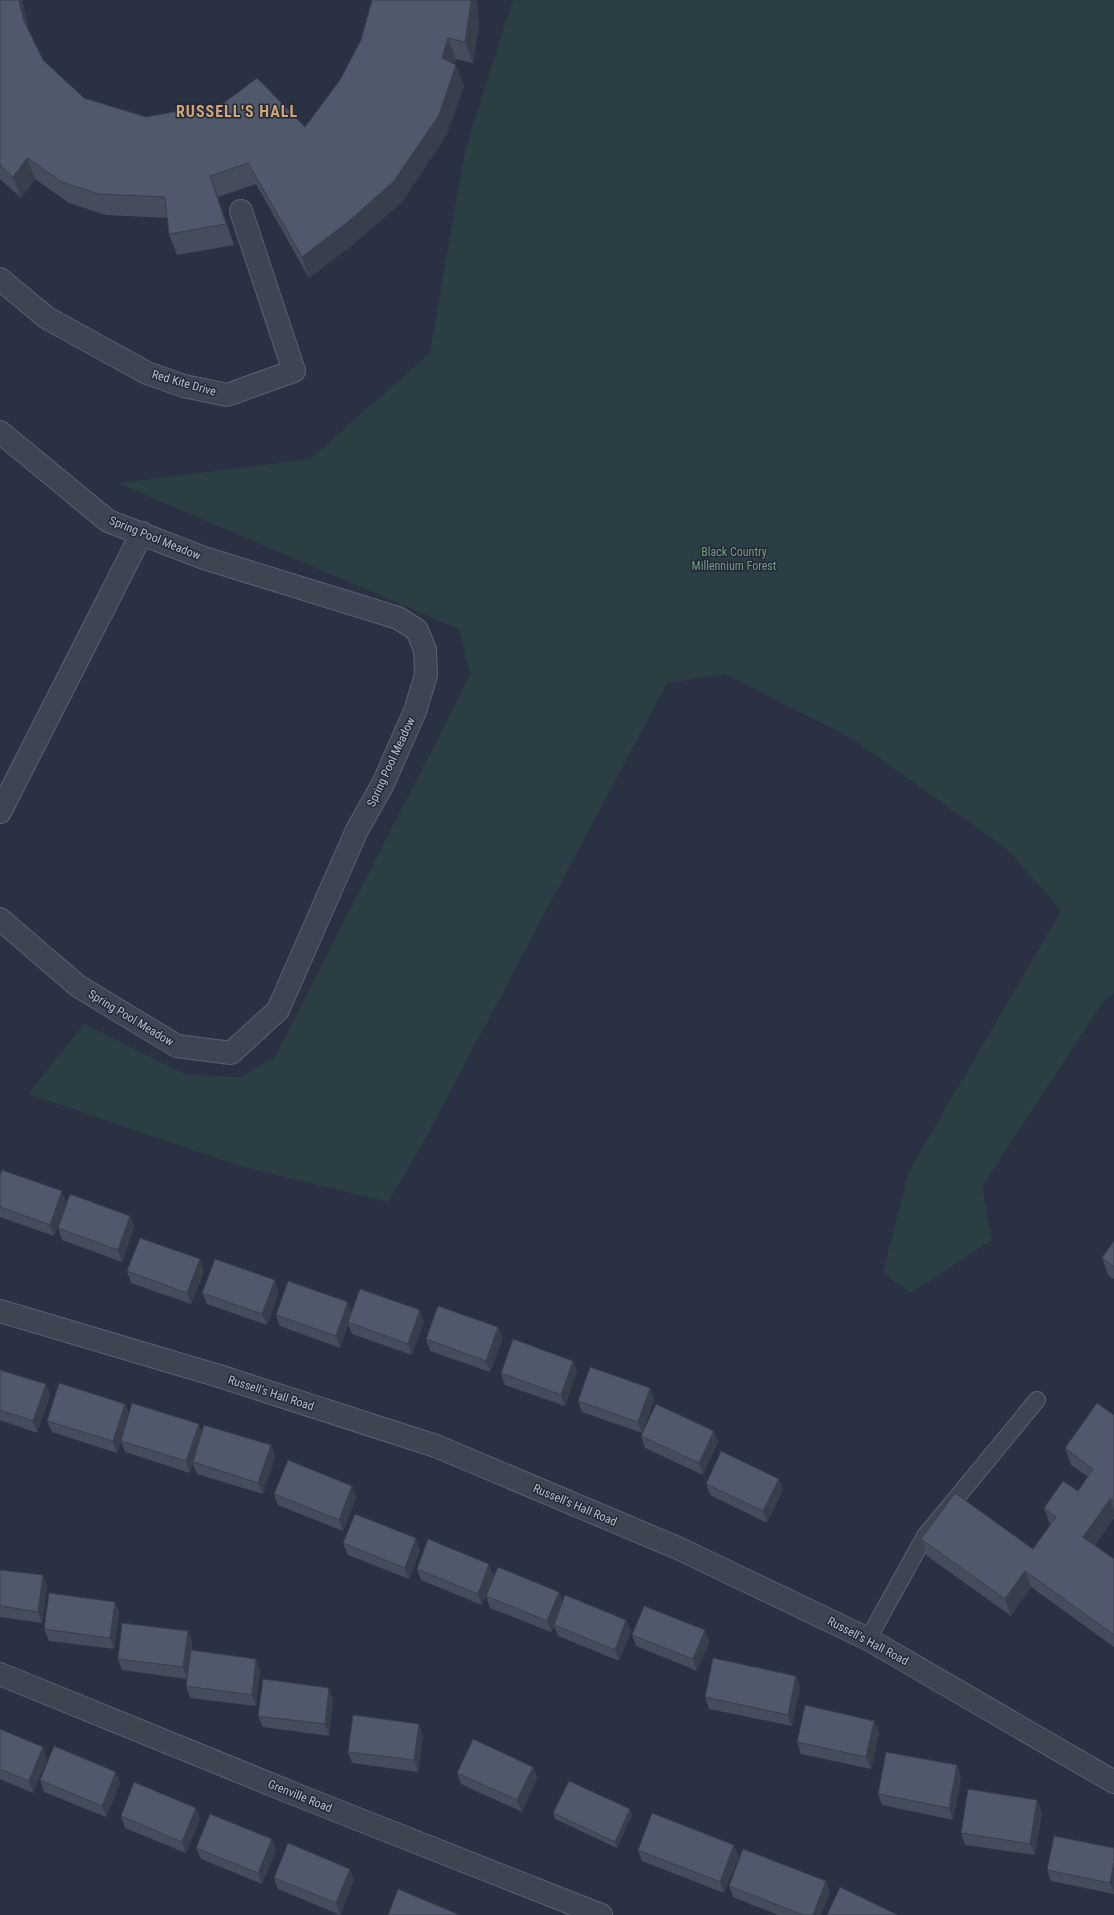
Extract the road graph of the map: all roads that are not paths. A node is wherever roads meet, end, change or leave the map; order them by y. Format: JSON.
{"nodes":[{"id":1,"x":241,"y":211,"type":"dead end"},
{"id":2,"x":0,"y":279,"type":"edge"},
{"id":3,"x":0,"y":432,"type":"edge"},
{"id":4,"x":142,"y":533,"type":"junction"},
{"id":5,"x":0,"y":812,"type":"edge"},
{"id":6,"x":0,"y":919,"type":"edge"},
{"id":7,"x":0,"y":1311,"type":"edge"},
{"id":8,"x":1037,"y":1400,"type":"dead end"},
{"id":9,"x":868,"y":1639,"type":"junction"},
{"id":10,"x":0,"y":1674,"type":"edge"},
{"id":11,"x":1114,"y":1782,"type":"edge"},
{"id":12,"x":601,"y":1915,"type":"edge"}],
"edges":[{"from":1,"to":2,"type":"street","name":"Red Kite Drive"},
{"from":3,"to":4,"type":"street","name":"Spring Pool Meadow"},
{"from":4,"to":5,"type":"street"},
{"from":4,"to":6,"type":"street","name":"Spring Pool Meadow"},
{"from":7,"to":9,"type":"street","name":"Russell's Hall Road"},
{"from":8,"to":9,"type":"lane"},
{"from":9,"to":11,"type":"street","name":"Russell's Hall Road"},
{"from":10,"to":12,"type":"street","name":"Grenville Road"}]}
